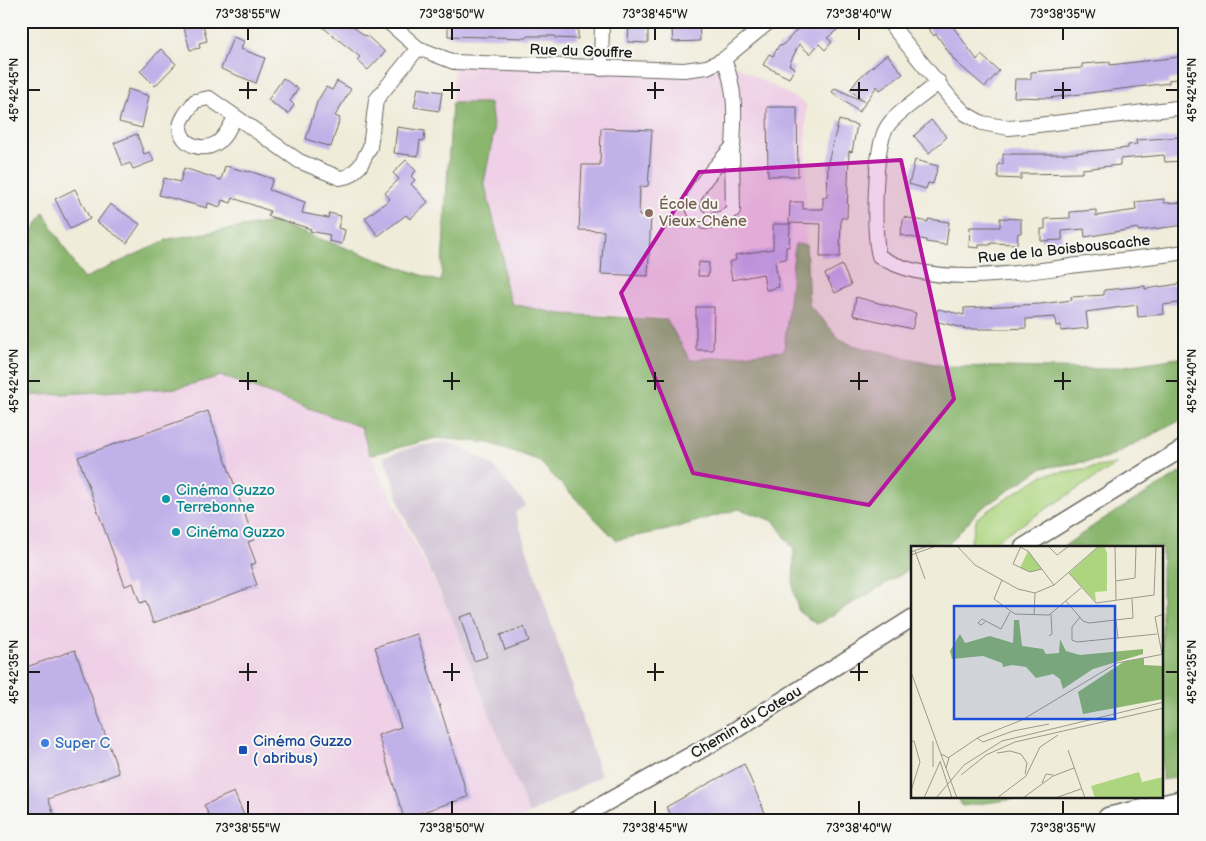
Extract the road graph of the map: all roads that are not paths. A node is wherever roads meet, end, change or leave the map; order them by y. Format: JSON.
{"nodes":[{"id":1,"x":387,"y":21,"type":"edge"},
{"id":2,"x":602,"y":21,"type":"edge"},
{"id":3,"x":770,"y":21,"type":"edge"},
{"id":4,"x":888,"y":21,"type":"edge"},
{"id":5,"x":418,"y":48,"type":"junction"},
{"id":6,"x":724,"y":59,"type":"junction"},
{"id":7,"x":601,"y":69,"type":"junction"},
{"id":8,"x":939,"y":82,"type":"junction"},
{"id":9,"x":1185,"y":107,"type":"edge"},
{"id":10,"x":235,"y":118,"type":"dead end"},
{"id":11,"x":733,"y":146,"type":"junction"},
{"id":12,"x":1185,"y":252,"type":"edge"},
{"id":13,"x":1185,"y":447,"type":"edge"},
{"id":14,"x":1025,"y":546,"type":"edge"},
{"id":15,"x":911,"y":619,"type":"edge"},
{"id":16,"x":1185,"y":803,"type":"edge"},
{"id":17,"x":1146,"y":812,"type":"junction"},
{"id":18,"x":575,"y":820,"type":"edge"},
{"id":19,"x":1090,"y":820,"type":"edge"},
{"id":20,"x":1110,"y":820,"type":"edge"}],
"edges":[{"from":1,"to":5,"type":"street","name":"Rue du Gouffre"},
{"from":2,"to":7,"type":"street"},
{"from":3,"to":6,"type":"street","name":"Rue du Gouffre"},
{"from":4,"to":8,"type":"street"},
{"from":5,"to":7,"type":"street","name":"Rue du Gouffre"},
{"from":5,"to":10,"type":"street"},
{"from":6,"to":7,"type":"street","name":"Rue du Gouffre"},
{"from":6,"to":11,"type":"street"},
{"from":8,"to":9,"type":"street"},
{"from":8,"to":12,"type":"street","name":"Rue de la Boisbouscache"},
{"from":11,"to":11,"type":"street"},
{"from":13,"to":14,"type":"street"},
{"from":15,"to":18,"type":"street","name":"Chemin du Coteau"},
{"from":16,"to":17,"type":"highway"},
{"from":17,"to":19,"type":"highway"},
{"from":17,"to":20,"type":"highway"}]}
